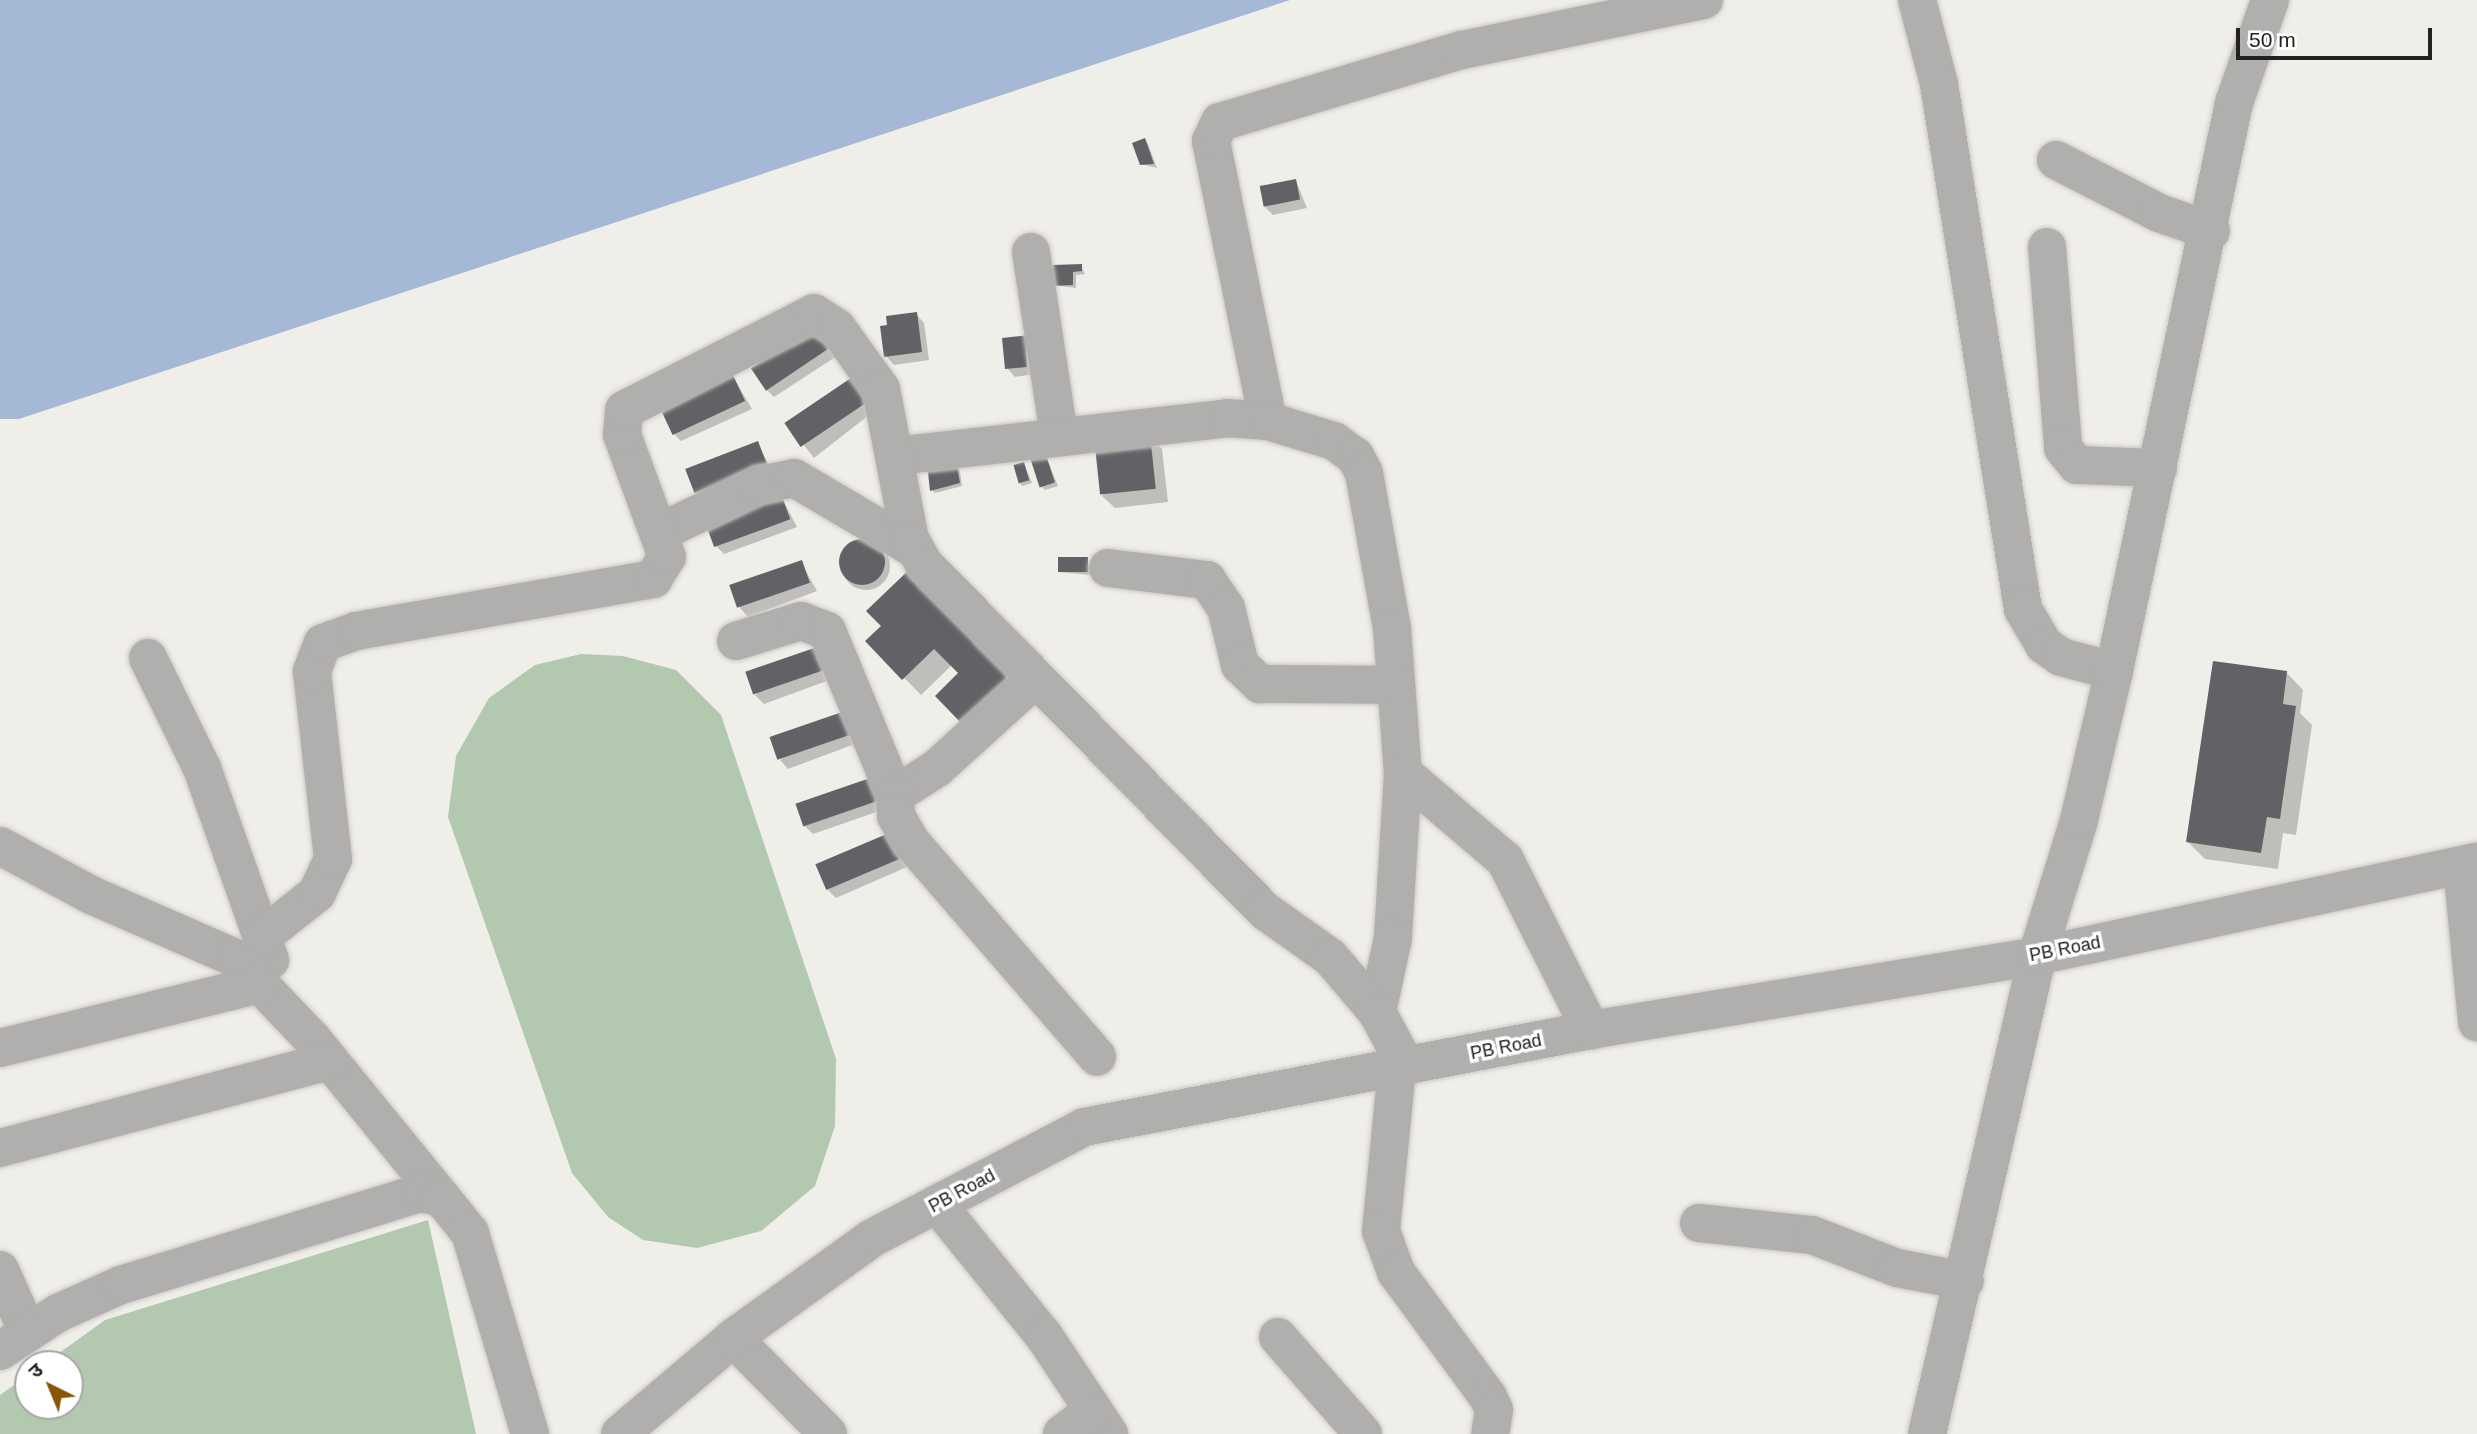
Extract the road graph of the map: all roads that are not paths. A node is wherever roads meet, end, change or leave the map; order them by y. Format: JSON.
{"nodes":[{"id":1,"x":1704,"y":0,"type":"edge"},
{"id":2,"x":1917,"y":0,"type":"edge"},
{"id":3,"x":2270,"y":0,"type":"edge"},
{"id":4,"x":2056,"y":160,"type":"dead end"},
{"id":5,"x":2211,"y":231,"type":"junction"},
{"id":6,"x":2047,"y":247,"type":"dead end"},
{"id":7,"x":1031,"y":252,"type":"dead end"},
{"id":8,"x":1268,"y":421,"type":"junction"},
{"id":9,"x":1059,"y":435,"type":"junction"},
{"id":10,"x":896,"y":456,"type":"junction"},
{"id":11,"x":2158,"y":468,"type":"junction"},
{"id":12,"x":660,"y":532,"type":"junction"},
{"id":13,"x":915,"y":549,"type":"junction"},
{"id":14,"x":1108,"y":569,"type":"dead end"},
{"id":15,"x":736,"y":641,"type":"dead end"},
{"id":16,"x":148,"y":658,"type":"dead end"},
{"id":17,"x":2114,"y":671,"type":"junction"},
{"id":18,"x":1035,"y":679,"type":"junction"},
{"id":19,"x":1396,"y":685,"type":"junction"},
{"id":20,"x":1403,"y":773,"type":"junction"},
{"id":21,"x":895,"y":795,"type":"junction"},
{"id":22,"x":0,"y":846,"type":"edge"},
{"id":23,"x":2470,"y":864,"type":"edge"},
{"id":24,"x":263,"y":936,"type":"junction"},
{"id":25,"x":2037,"y":956,"type":"junction"},
{"id":26,"x":260,"y":984,"type":"junction"},
{"id":27,"x":286,"y":1012,"type":"junction"},
{"id":28,"x":1377,"y":1012,"type":"junction"},
{"id":29,"x":2477,"y":1022,"type":"edge"},
{"id":30,"x":1591,"y":1030,"type":"junction"},
{"id":31,"x":0,"y":1048,"type":"edge"},
{"id":32,"x":1097,"y":1057,"type":"dead end"},
{"id":33,"x":330,"y":1061,"type":"junction"},
{"id":34,"x":1401,"y":1067,"type":"junction"},
{"id":35,"x":0,"y":1148,"type":"edge"},
{"id":36,"x":441,"y":1197,"type":"junction"},
{"id":37,"x":937,"y":1204,"type":"junction"},
{"id":38,"x":1699,"y":1223,"type":"dead end"},
{"id":39,"x":0,"y":1270,"type":"edge"},
{"id":40,"x":1965,"y":1281,"type":"junction"},
{"id":41,"x":1278,"y":1337,"type":"dead end"},
{"id":42,"x":733,"y":1338,"type":"junction"},
{"id":43,"x":14,"y":1342,"type":"edge"},
{"id":44,"x":1101,"y":1422,"type":"edge"},
{"id":45,"x":530,"y":1434,"type":"edge"},
{"id":46,"x":620,"y":1434,"type":"edge"},
{"id":47,"x":828,"y":1434,"type":"edge"},
{"id":48,"x":1062,"y":1434,"type":"edge"},
{"id":49,"x":1363,"y":1434,"type":"edge"},
{"id":50,"x":1490,"y":1434,"type":"edge"},
{"id":51,"x":1927,"y":1434,"type":"edge"}],
"edges":[{"from":1,"to":8,"type":"street"},
{"from":2,"to":17,"type":"street"},
{"from":3,"to":5,"type":"street"},
{"from":4,"to":5,"type":"street"},
{"from":5,"to":11,"type":"street"},
{"from":6,"to":11,"type":"street"},
{"from":7,"to":9,"type":"street"},
{"from":8,"to":9,"type":"street"},
{"from":8,"to":19,"type":"street"},
{"from":9,"to":10,"type":"street"},
{"from":10,"to":12,"type":"street"},
{"from":10,"to":13,"type":"street"},
{"from":11,"to":17,"type":"street"},
{"from":12,"to":13,"type":"street"},
{"from":12,"to":24,"type":"street"},
{"from":13,"to":18,"type":"street"},
{"from":14,"to":19,"type":"street"},
{"from":15,"to":21,"type":"street"},
{"from":16,"to":24,"type":"street"},
{"from":17,"to":25,"type":"street"},
{"from":18,"to":21,"type":"street"},
{"from":18,"to":28,"type":"street"},
{"from":19,"to":20,"type":"street"},
{"from":20,"to":28,"type":"street"},
{"from":20,"to":30,"type":"street"},
{"from":21,"to":32,"type":"street"},
{"from":22,"to":26,"type":"street"},
{"from":23,"to":25,"type":"street","name":"PB Road"},
{"from":23,"to":29,"type":"street"},
{"from":24,"to":27,"type":"street"},
{"from":25,"to":30,"type":"street","name":"PB Road"},
{"from":25,"to":40,"type":"street"},
{"from":26,"to":27,"type":"street"},
{"from":26,"to":31,"type":"street"},
{"from":27,"to":33,"type":"street"},
{"from":28,"to":34,"type":"street"},
{"from":30,"to":34,"type":"street","name":"PB Road"},
{"from":33,"to":35,"type":"street"},
{"from":33,"to":36,"type":"street"},
{"from":34,"to":37,"type":"street","name":"PB Road"},
{"from":34,"to":50,"type":"street"},
{"from":36,"to":43,"type":"street"},
{"from":36,"to":45,"type":"street"},
{"from":37,"to":42,"type":"street","name":"PB Road"},
{"from":37,"to":44,"type":"street"},
{"from":38,"to":40,"type":"street"},
{"from":39,"to":43,"type":"street"},
{"from":40,"to":51,"type":"street"},
{"from":41,"to":49,"type":"street"},
{"from":42,"to":46,"type":"street","name":"PB Road"},
{"from":42,"to":47,"type":"street"},
{"from":44,"to":48,"type":"street"}]}
